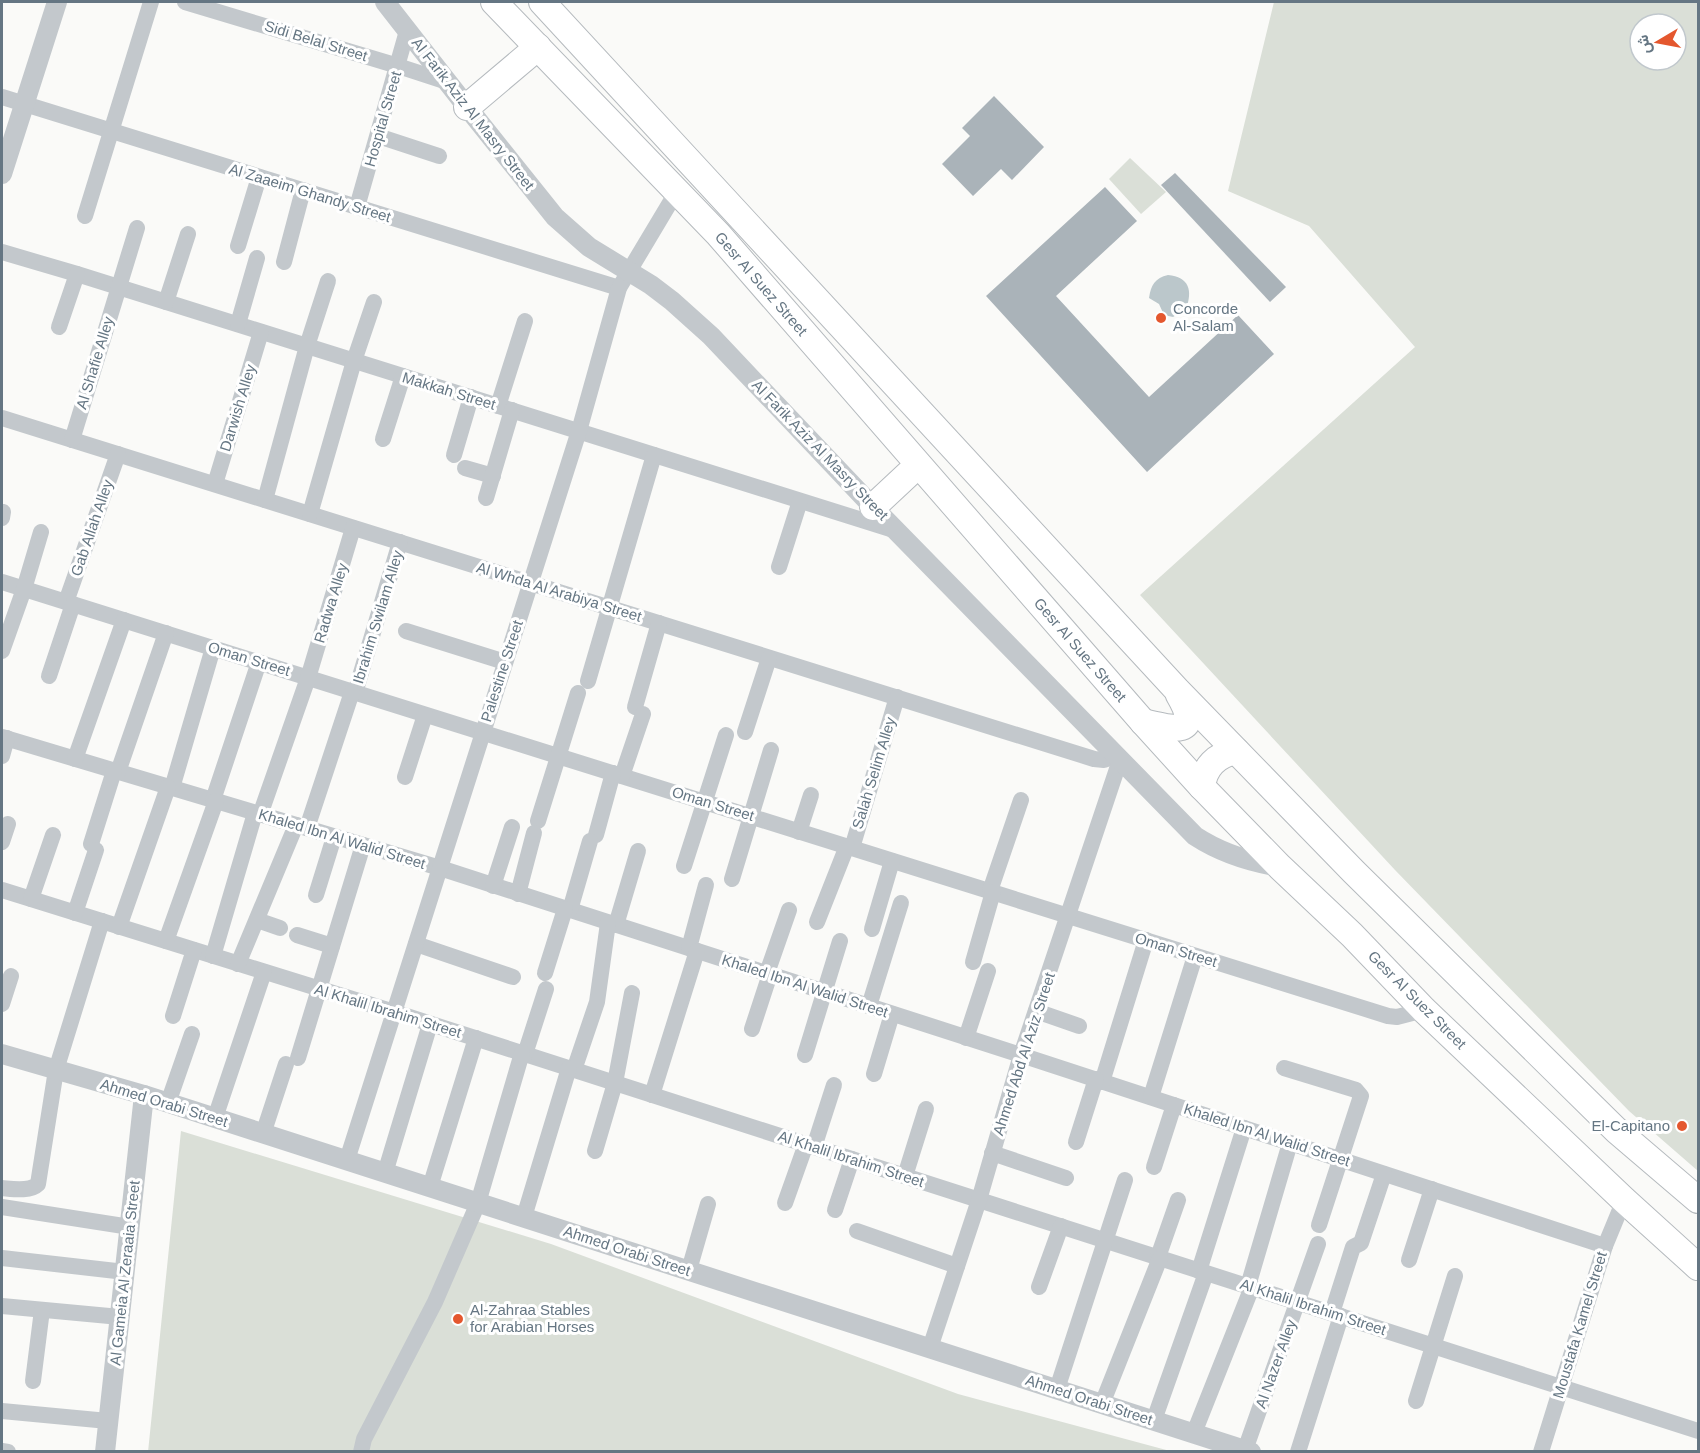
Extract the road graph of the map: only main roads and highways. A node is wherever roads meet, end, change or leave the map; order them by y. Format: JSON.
{"nodes":[{"id":1,"x":494,"y":2,"type":"edge"},
{"id":2,"x":542,"y":2,"type":"edge"},
{"id":3,"x":538,"y":47,"type":"junction"},
{"id":4,"x":467,"y":107,"type":"road end"},
{"id":5,"x":918,"y":465,"type":"junction"},
{"id":6,"x":873,"y":507,"type":"road end"},
{"id":7,"x":1177,"y":690,"type":"junction"},
{"id":8,"x":1143,"y":722,"type":"junction"},
{"id":9,"x":1236,"y":751,"type":"junction"},
{"id":10,"x":1202,"y":787,"type":"junction"},
{"id":11,"x":1698,"y":1200,"type":"edge"},
{"id":12,"x":1698,"y":1267,"type":"edge"}],
"edges":[{"from":1,"to":3,"type":"main road","name":"Gesr Al Suez Street"},
{"from":2,"to":7,"type":"main road","name":"Gesr Al Suez Street"},
{"from":3,"to":4,"type":"main road"},
{"from":3,"to":5,"type":"main road","name":"Gesr Al Suez Street"},
{"from":5,"to":6,"type":"main road"},
{"from":5,"to":8,"type":"main road","name":"Gesr Al Suez Street"},
{"from":7,"to":8,"type":"main road"},
{"from":7,"to":9,"type":"main road","name":"Gesr Al Suez Street"},
{"from":8,"to":10,"type":"main road","name":"Gesr Al Suez Street"},
{"from":9,"to":10,"type":"main road"},
{"from":9,"to":11,"type":"main road","name":"Gesr Al Suez Street"},
{"from":10,"to":12,"type":"main road","name":"Gesr Al Suez Street"}]}
